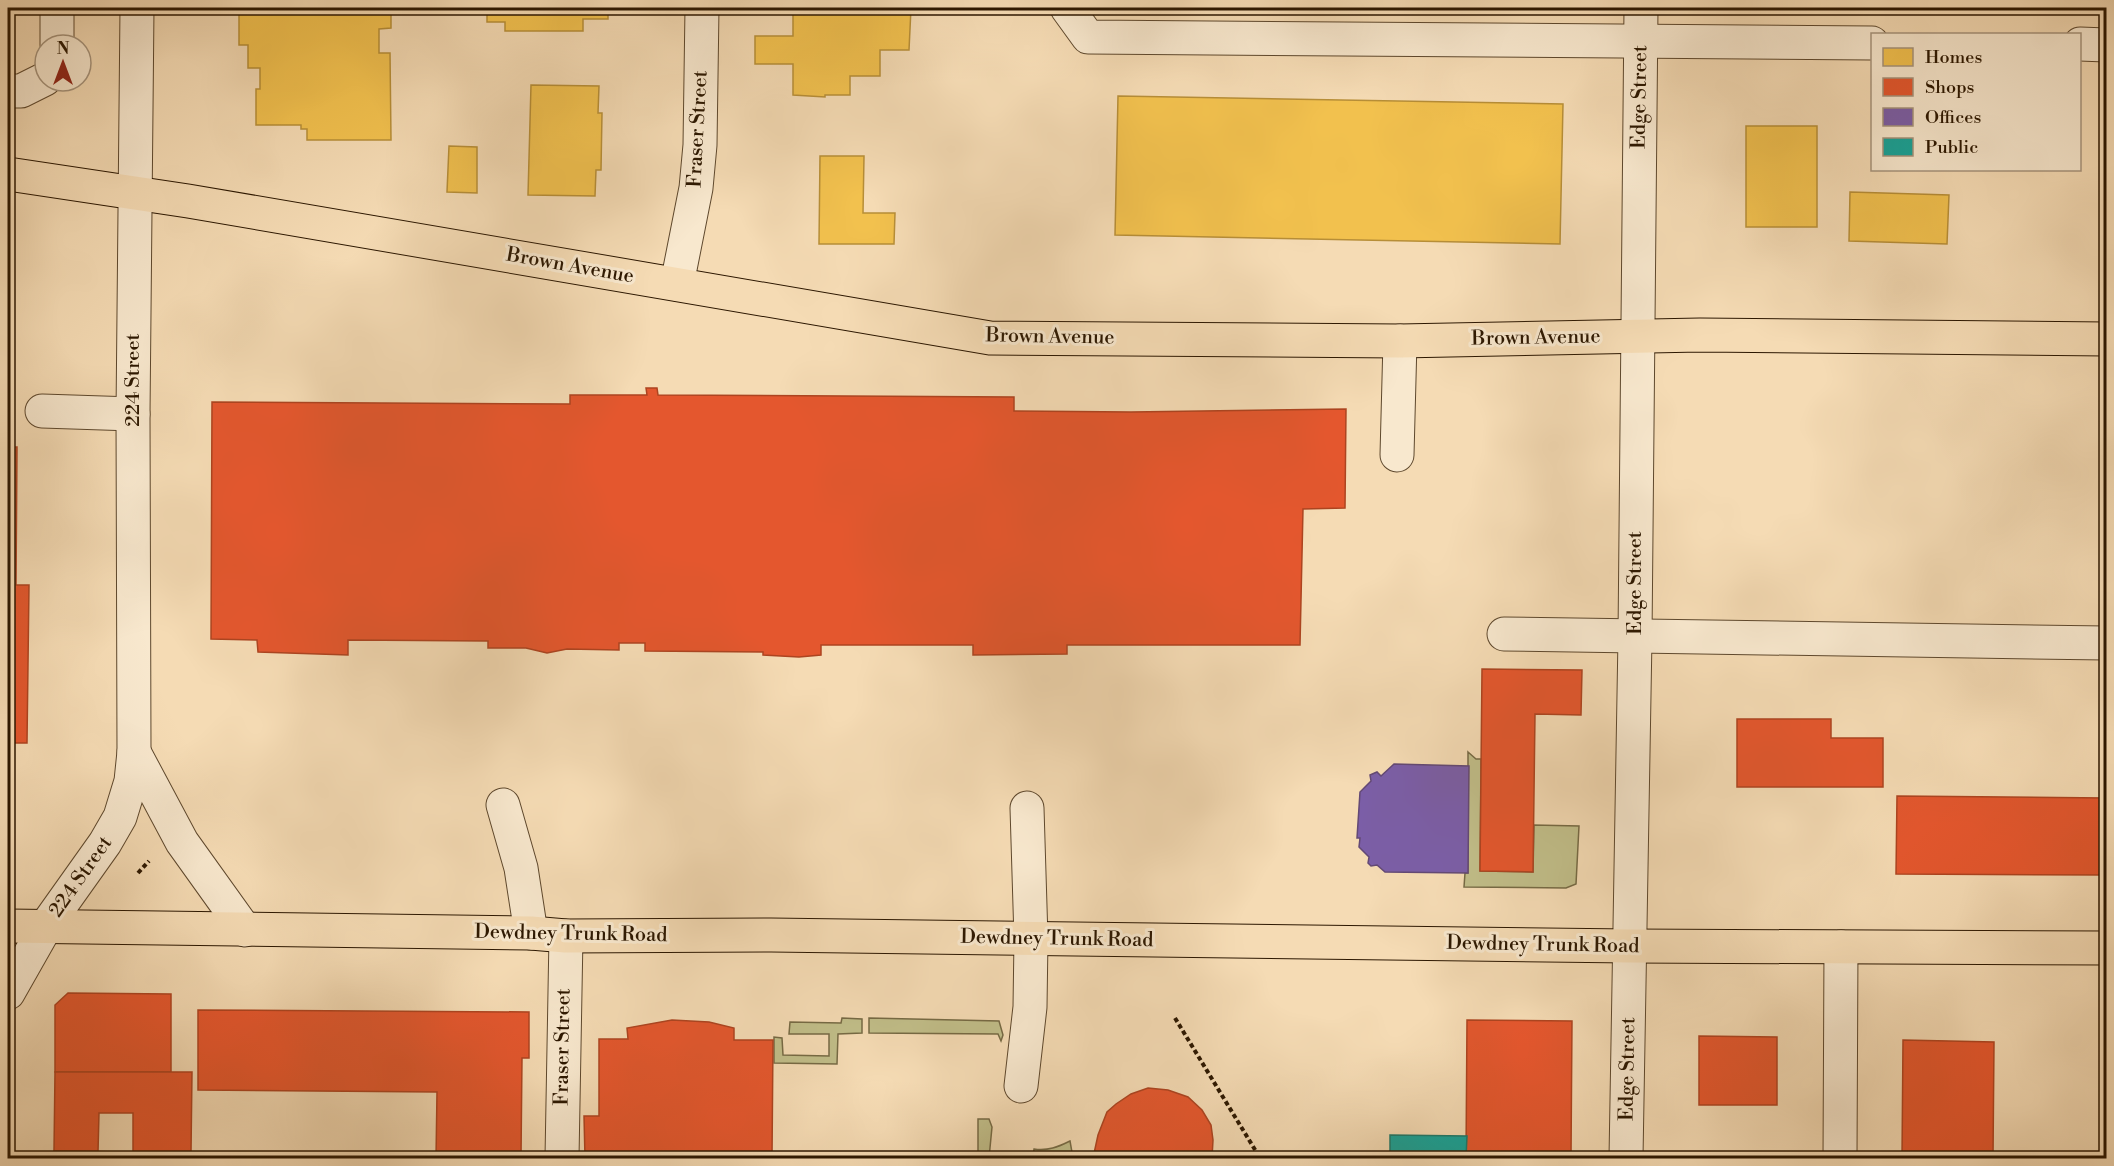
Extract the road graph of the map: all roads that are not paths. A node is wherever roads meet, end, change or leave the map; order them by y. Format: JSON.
{"nodes":[{"id":1,"x":57,"y":8,"type":"edge"},
{"id":2,"x":137,"y":8,"type":"edge"},
{"id":3,"x":702,"y":8,"type":"edge"},
{"id":4,"x":1067,"y":8,"type":"edge"},
{"id":5,"x":1641,"y":8,"type":"edge"},
{"id":6,"x":57,"y":33,"type":"edge"},
{"id":7,"x":1641,"y":40,"type":"junction"},
{"id":8,"x":1871,"y":42,"type":"edge"},
{"id":9,"x":2081,"y":44,"type":"edge"},
{"id":10,"x":2106,"y":45,"type":"edge"},
{"id":11,"x":33,"y":84,"type":"edge"},
{"id":12,"x":8,"y":91,"type":"edge"},
{"id":13,"x":8,"y":174,"type":"edge"},
{"id":14,"x":134,"y":192,"type":"junction"},
{"id":15,"x":677,"y":284,"type":"junction"},
{"id":16,"x":1637,"y":335,"type":"junction"},
{"id":17,"x":2106,"y":339,"type":"edge"},
{"id":18,"x":1400,"y":341,"type":"junction"},
{"id":19,"x":42,"y":411,"type":"dead end"},
{"id":20,"x":133,"y":414,"type":"junction"},
{"id":21,"x":1397,"y":454,"type":"dead end"},
{"id":22,"x":1503,"y":634,"type":"dead end"},
{"id":23,"x":1635,"y":637,"type":"junction"},
{"id":24,"x":2106,"y":643,"type":"edge"},
{"id":25,"x":134,"y":752,"type":"junction"},
{"id":26,"x":503,"y":805,"type":"dead end"},
{"id":27,"x":1028,"y":808,"type":"dead end"},
{"id":28,"x":8,"y":926,"type":"edge"},
{"id":29,"x":46,"y":926,"type":"junction"},
{"id":30,"x":245,"y":930,"type":"junction"},
{"id":31,"x":531,"y":933,"type":"junction"},
{"id":32,"x":566,"y":936,"type":"junction"},
{"id":33,"x":1031,"y":939,"type":"junction"},
{"id":34,"x":1630,"y":946,"type":"junction"},
{"id":35,"x":1841,"y":947,"type":"junction"},
{"id":36,"x":2106,"y":948,"type":"edge"},
{"id":37,"x":8,"y":993,"type":"edge"},
{"id":38,"x":1021,"y":1086,"type":"dead end"},
{"id":39,"x":562,"y":1158,"type":"edge"},
{"id":40,"x":1626,"y":1158,"type":"edge"},
{"id":41,"x":1840,"y":1158,"type":"edge"}],
"edges":[{"from":1,"to":6,"type":"street"},
{"from":2,"to":14,"type":"street","name":"224 Street"},
{"from":3,"to":15,"type":"street","name":"Fraser Street"},
{"from":4,"to":7,"type":"street"},
{"from":5,"to":7,"type":"street","name":"Edge Street"},
{"from":7,"to":8,"type":"street"},
{"from":7,"to":16,"type":"street","name":"Edge Street"},
{"from":9,"to":10,"type":"street"},
{"from":11,"to":12,"type":"street"},
{"from":13,"to":14,"type":"main road","name":"Brown Avenue"},
{"from":14,"to":15,"type":"main road","name":"Brown Avenue"},
{"from":14,"to":20,"type":"street","name":"224 Street"},
{"from":15,"to":18,"type":"main road","name":"Brown Avenue"},
{"from":16,"to":17,"type":"main road","name":"Brown Avenue"},
{"from":16,"to":18,"type":"main road","name":"Brown Avenue"},
{"from":16,"to":23,"type":"street","name":"Edge Street"},
{"from":18,"to":21,"type":"street"},
{"from":19,"to":20,"type":"street"},
{"from":20,"to":25,"type":"street","name":"224 Street"},
{"from":22,"to":23,"type":"street"},
{"from":23,"to":24,"type":"street"},
{"from":23,"to":34,"type":"street","name":"Edge Street"},
{"from":25,"to":29,"type":"street","name":"224 Street"},
{"from":25,"to":30,"type":"street","name":"224 Street"},
{"from":26,"to":31,"type":"street"},
{"from":27,"to":33,"type":"street"},
{"from":28,"to":29,"type":"main road","name":"Dewdney Trunk Road"},
{"from":29,"to":30,"type":"main road","name":"Dewdney Trunk Road"},
{"from":29,"to":37,"type":"street","name":"224 Street"},
{"from":30,"to":31,"type":"main road","name":"Dewdney Trunk Road"},
{"from":31,"to":32,"type":"main road","name":"Dewdney Trunk Road"},
{"from":32,"to":33,"type":"main road","name":"Dewdney Trunk Road"},
{"from":32,"to":39,"type":"street","name":"Fraser Street"},
{"from":33,"to":34,"type":"main road","name":"Dewdney Trunk Road"},
{"from":33,"to":38,"type":"street"},
{"from":34,"to":35,"type":"main road","name":"Dewdney Trunk Road"},
{"from":34,"to":40,"type":"street","name":"Edge Street"},
{"from":35,"to":36,"type":"main road","name":"Dewdney Trunk Road"},
{"from":35,"to":41,"type":"street"}]}
